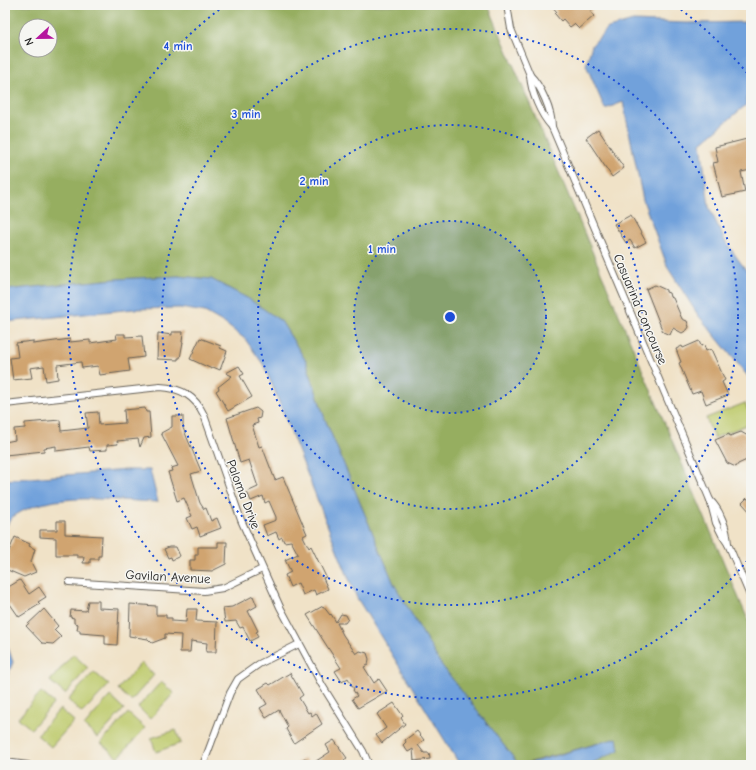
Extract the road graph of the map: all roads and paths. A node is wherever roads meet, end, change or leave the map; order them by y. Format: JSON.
{"nodes":[{"id":1,"x":507,"y":5,"type":"edge"},
{"id":2,"x":5,"y":404,"type":"edge"},
{"id":3,"x":262,"y":569,"type":"junction"},
{"id":4,"x":68,"y":582,"type":"dead end"},
{"id":5,"x":751,"y":598,"type":"edge"},
{"id":6,"x":299,"y":644,"type":"junction"},
{"id":7,"x":5,"y":762,"type":"edge"},
{"id":8,"x":28,"y":765,"type":"edge"},
{"id":9,"x":203,"y":765,"type":"edge"},
{"id":10,"x":369,"y":765,"type":"edge"}],
"edges":[{"from":1,"to":5,"type":"street","name":"Casuarina Concourse"},
{"from":2,"to":3,"type":"street","name":"Paloma Drive"},
{"from":3,"to":4,"type":"street","name":"Gavilan Avenue"},
{"from":3,"to":6,"type":"street","name":"Paloma Drive"},
{"from":6,"to":9,"type":"street"},
{"from":6,"to":10,"type":"street","name":"Paloma Drive"},
{"from":7,"to":8,"type":"street"}]}
